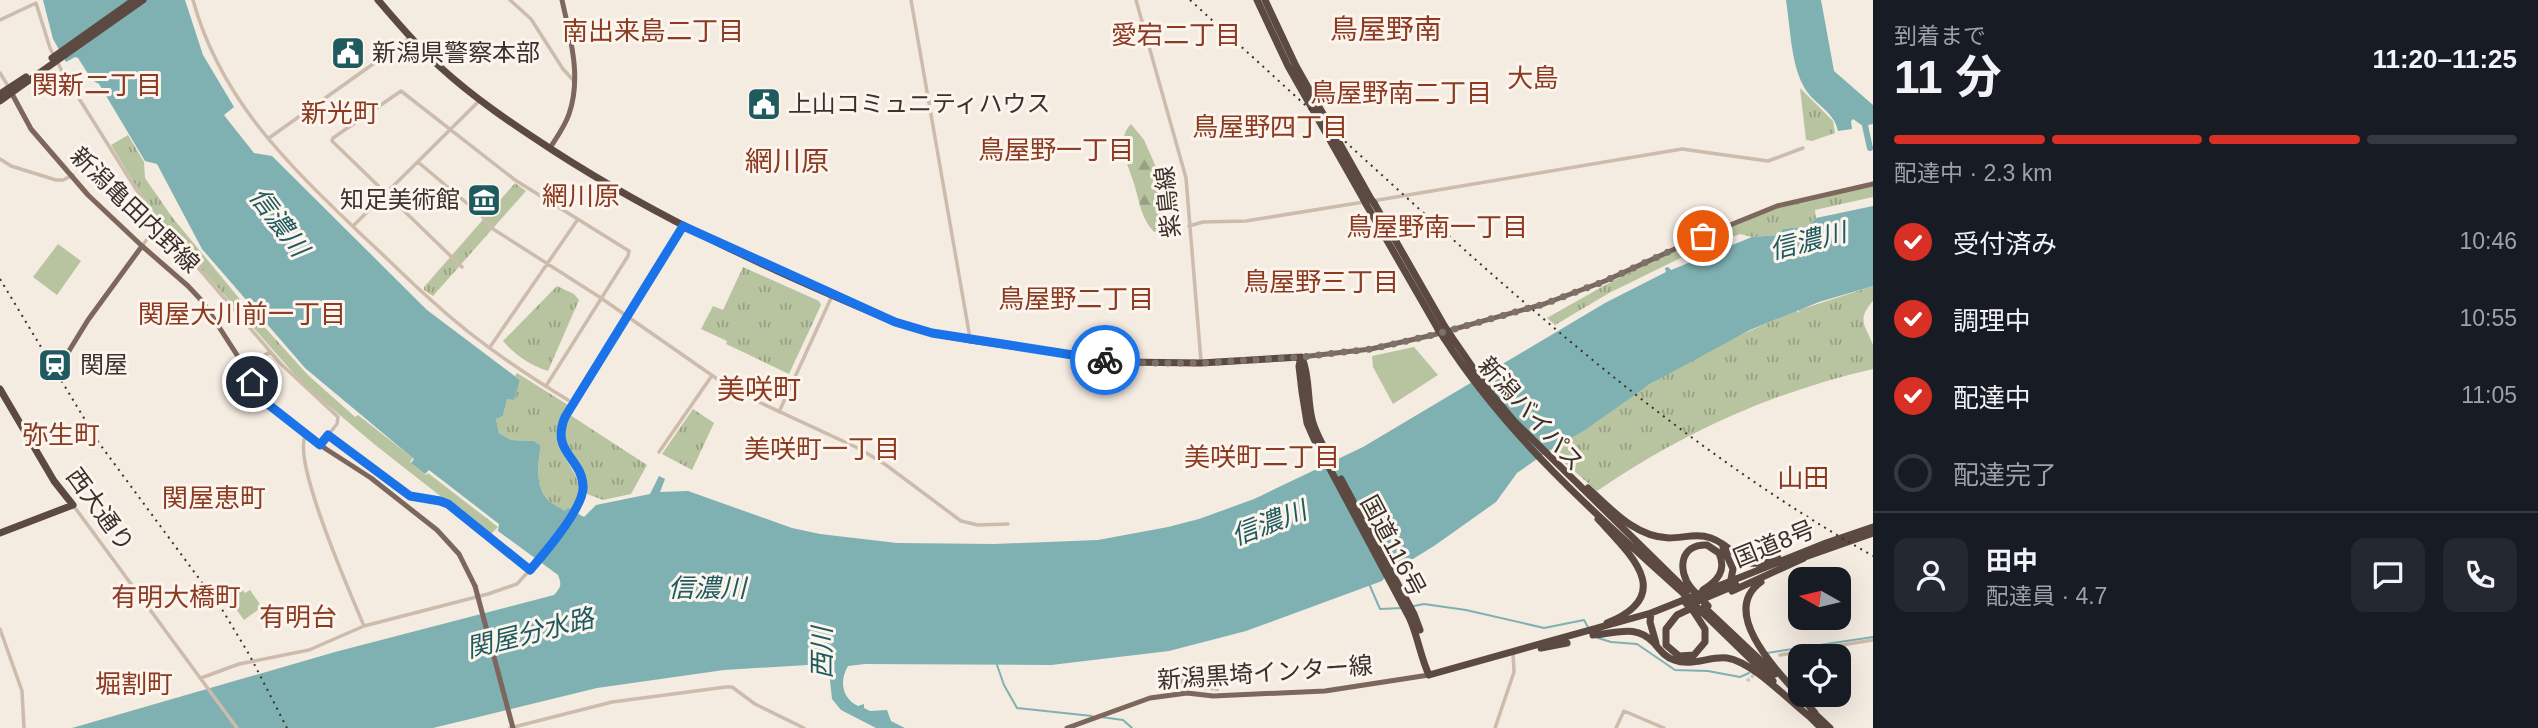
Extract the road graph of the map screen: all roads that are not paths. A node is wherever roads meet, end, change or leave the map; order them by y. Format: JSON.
{"nodes":[{"id":1,"x":134,"y":0,"type":"edge"},
{"id":2,"x":144,"y":0,"type":"edge"},
{"id":3,"x":193,"y":0,"type":"edge"},
{"id":4,"x":378,"y":0,"type":"edge"},
{"id":5,"x":385,"y":0,"type":"edge"},
{"id":6,"x":510,"y":0,"type":"edge"},
{"id":7,"x":562,"y":0,"type":"edge"},
{"id":8,"x":911,"y":0,"type":"edge"},
{"id":9,"x":1136,"y":0,"type":"edge"},
{"id":10,"x":1257,"y":0,"type":"edge"},
{"id":11,"x":1265,"y":0,"type":"edge"},
{"id":12,"x":0,"y":20,"type":"edge"},
{"id":13,"x":412,"y":37,"type":"junction"},
{"id":14,"x":0,"y":74,"type":"edge"},
{"id":15,"x":27,"y":79,"type":"junction"},
{"id":16,"x":574,"y":81,"type":"junction"},
{"id":17,"x":11,"y":91,"type":"junction"},
{"id":18,"x":0,"y":94,"type":"edge"},
{"id":19,"x":481,"y":99,"type":"junction"},
{"id":20,"x":0,"y":101,"type":"edge"},
{"id":21,"x":451,"y":129,"type":"junction"},
{"id":22,"x":269,"y":139,"type":"junction"},
{"id":23,"x":550,"y":148,"type":"junction"},
{"id":24,"x":1803,"y":148,"type":"dead end"},
{"id":25,"x":0,"y":159,"type":"edge"},
{"id":26,"x":418,"y":162,"type":"junction"},
{"id":27,"x":72,"y":175,"type":"junction"},
{"id":28,"x":1873,"y":184,"type":"edge"},
{"id":29,"x":386,"y":193,"type":"junction"},
{"id":30,"x":1369,"y":202,"type":"junction"},
{"id":31,"x":578,"y":219,"type":"junction"},
{"id":32,"x":159,"y":223,"type":"junction"},
{"id":33,"x":353,"y":226,"type":"junction"},
{"id":34,"x":683,"y":226,"type":"junction"},
{"id":35,"x":1189,"y":226,"type":"junction"},
{"id":36,"x":142,"y":246,"type":"junction"},
{"id":37,"x":547,"y":264,"type":"junction"},
{"id":38,"x":462,"y":267,"type":"dead end"},
{"id":39,"x":832,"y":294,"type":"junction"},
{"id":40,"x":601,"y":298,"type":"junction"},
{"id":41,"x":626,"y":316,"type":"junction"},
{"id":42,"x":971,"y":340,"type":"junction"},
{"id":43,"x":489,"y":347,"type":"junction"},
{"id":44,"x":270,"y":352,"type":"junction"},
{"id":45,"x":1301,"y":357,"type":"junction"},
{"id":46,"x":64,"y":359,"type":"dead end"},
{"id":47,"x":1201,"y":363,"type":"junction"},
{"id":48,"x":243,"y":368,"type":"junction"},
{"id":49,"x":1472,"y":374,"type":"junction"},
{"id":50,"x":711,"y":377,"type":"junction"},
{"id":51,"x":546,"y":386,"type":"junction"},
{"id":52,"x":0,"y":389,"type":"edge"},
{"id":53,"x":569,"y":400,"type":"dead end"},
{"id":54,"x":779,"y":412,"type":"junction"},
{"id":55,"x":306,"y":435,"type":"junction"},
{"id":56,"x":328,"y":435,"type":"junction"},
{"id":57,"x":320,"y":445,"type":"junction"},
{"id":58,"x":659,"y":453,"type":"dead end"},
{"id":59,"x":1592,"y":503,"type":"junction"},
{"id":60,"x":73,"y":505,"type":"junction"},
{"id":61,"x":1008,"y":524,"type":"dead end"},
{"id":62,"x":1873,"y":527,"type":"edge"},
{"id":63,"x":0,"y":533,"type":"edge"},
{"id":64,"x":1873,"y":533,"type":"edge"},
{"id":65,"x":1714,"y":540,"type":"junction"},
{"id":66,"x":1825,"y":546,"type":"junction"},
{"id":67,"x":1834,"y":547,"type":"junction"},
{"id":68,"x":530,"y":570,"type":"junction"},
{"id":69,"x":1732,"y":582,"type":"junction"},
{"id":70,"x":1721,"y":592,"type":"junction"},
{"id":71,"x":1689,"y":596,"type":"junction"},
{"id":72,"x":1701,"y":609,"type":"junction"},
{"id":73,"x":1653,"y":614,"type":"junction"},
{"id":74,"x":364,"y":626,"type":"junction"},
{"id":75,"x":0,"y":629,"type":"edge"},
{"id":76,"x":1591,"y":632,"type":"junction"},
{"id":77,"x":1572,"y":637,"type":"junction"},
{"id":78,"x":1873,"y":640,"type":"edge"},
{"id":79,"x":1660,"y":650,"type":"junction"},
{"id":80,"x":1513,"y":652,"type":"junction"},
{"id":81,"x":1780,"y":655,"type":"dead end"},
{"id":82,"x":1429,"y":675,"type":"junction"},
{"id":83,"x":202,"y":679,"type":"junction"},
{"id":84,"x":1812,"y":715,"type":"junction"},
{"id":85,"x":24,"y":728,"type":"edge"},
{"id":86,"x":237,"y":728,"type":"edge"},
{"id":87,"x":511,"y":728,"type":"edge"},
{"id":88,"x":804,"y":728,"type":"edge"},
{"id":89,"x":1067,"y":728,"type":"edge"},
{"id":90,"x":1495,"y":728,"type":"edge"},
{"id":91,"x":1616,"y":728,"type":"edge"},
{"id":92,"x":1664,"y":728,"type":"edge"},
{"id":93,"x":1821,"y":728,"type":"edge"},
{"id":94,"x":1830,"y":728,"type":"edge"}],
"edges":[{"from":1,"to":15,"type":"highway","bridge":true},
{"from":2,"to":15,"type":"highway","bridge":true},
{"from":3,"to":22,"type":"street"},
{"from":4,"to":13,"type":"highway"},
{"from":5,"to":13,"type":"highway"},
{"from":6,"to":16,"type":"street"},
{"from":7,"to":16,"type":"main road"},
{"from":8,"to":42,"type":"street"},
{"from":9,"to":35,"type":"street","name":"紫鳥線"},
{"from":10,"to":30,"type":"highway","name":"新潟バイパス"},
{"from":11,"to":30,"type":"highway","name":"新潟バイパス"},
{"from":12,"to":32,"type":"street"},
{"from":13,"to":19,"type":"highway"},
{"from":13,"to":22,"type":"street"},
{"from":14,"to":17,"type":"street"},
{"from":15,"to":17,"type":"highway"},
{"from":16,"to":23,"type":"main road"},
{"from":17,"to":18,"type":"highway"},
{"from":17,"to":20,"type":"highway"},
{"from":17,"to":27,"type":"main road","name":"新潟亀田内野線"},
{"from":19,"to":21,"type":"street"},
{"from":19,"to":23,"type":"highway"},
{"from":21,"to":26,"type":"street"},
{"from":21,"to":29,"type":"street"},
{"from":21,"to":31,"type":"street"},
{"from":22,"to":33,"type":"street"},
{"from":23,"to":34,"type":"highway"},
{"from":24,"to":35,"type":"street"},
{"from":25,"to":27,"type":"street"},
{"from":26,"to":29,"type":"street"},
{"from":26,"to":37,"type":"street"},
{"from":27,"to":36,"type":"main road","name":"新潟亀田内野線"},
{"from":28,"to":45,"type":"main road"},
{"from":29,"to":33,"type":"street"},
{"from":29,"to":38,"type":"street"},
{"from":30,"to":49,"type":"highway","name":"新潟バイパス","bridge":true},
{"from":31,"to":37,"type":"street"},
{"from":31,"to":40,"type":"street"},
{"from":32,"to":36,"type":"street"},
{"from":32,"to":44,"type":"street"},
{"from":33,"to":43,"type":"street"},
{"from":34,"to":39,"type":"highway"},
{"from":34,"to":41,"type":"street"},
{"from":35,"to":47,"type":"street","name":"紫鳥線"},
{"from":36,"to":46,"type":"main road"},
{"from":36,"to":48,"type":"main road","name":"新潟亀田内野線"},
{"from":37,"to":40,"type":"street"},
{"from":37,"to":43,"type":"street"},
{"from":39,"to":42,"type":"highway"},
{"from":39,"to":54,"type":"street"},
{"from":40,"to":41,"type":"street"},
{"from":40,"to":51,"type":"street"},
{"from":41,"to":50,"type":"street"},
{"from":41,"to":68,"type":"street"},
{"from":42,"to":47,"type":"highway"},
{"from":43,"to":51,"type":"street"},
{"from":44,"to":48,"type":"street"},
{"from":44,"to":56,"type":"street"},
{"from":45,"to":47,"type":"highway"},
{"from":45,"to":82,"type":"highway","name":"国道116号"},
{"from":48,"to":55,"type":"main road","name":"新潟亀田内野線"},
{"from":49,"to":59,"type":"highway","name":"新潟バイパス"},
{"from":49,"to":59,"type":"highway","name":"新潟バイパス"},
{"from":50,"to":54,"type":"street"},
{"from":50,"to":58,"type":"street"},
{"from":51,"to":53,"type":"street"},
{"from":52,"to":60,"type":"highway","name":"西大通り"},
{"from":54,"to":61,"type":"street"},
{"from":55,"to":57,"type":"main road","name":"新潟亀田内野線"},
{"from":55,"to":74,"type":"street"},
{"from":56,"to":57,"type":"street"},
{"from":56,"to":68,"type":"street"},
{"from":57,"to":87,"type":"main road","name":"新潟亀田内野線","bridge":true},
{"from":59,"to":65,"type":"highway"},
{"from":59,"to":71,"type":"highway"},
{"from":59,"to":71,"type":"highway","name":"新潟バイパス"},
{"from":59,"to":76,"type":"highway"},
{"from":60,"to":63,"type":"highway"},
{"from":60,"to":83,"type":"street","name":"西大通り"},
{"from":62,"to":66,"type":"highway","name":"国道8号"},
{"from":64,"to":67,"type":"highway","name":"国道8号"},
{"from":65,"to":66,"type":"highway"},
{"from":65,"to":69,"type":"highway"},
{"from":66,"to":67,"type":"highway","name":"国道8号"},
{"from":66,"to":69,"type":"highway","name":"国道8号"},
{"from":66,"to":70,"type":"highway","name":"国道8号"},
{"from":66,"to":72,"type":"highway"},
{"from":67,"to":84,"type":"highway"},
{"from":68,"to":74,"type":"street"},
{"from":69,"to":70,"type":"highway"},
{"from":69,"to":71,"type":"highway","name":"国道8号"},
{"from":70,"to":71,"type":"highway","name":"国道8号"},
{"from":71,"to":72,"type":"highway","bridge":true},
{"from":71,"to":72,"type":"highway","bridge":true},
{"from":71,"to":72,"type":"highway","bridge":true},
{"from":71,"to":73,"type":"highway"},
{"from":71,"to":73,"type":"highway"},
{"from":72,"to":84,"type":"highway"},
{"from":72,"to":84,"type":"highway"},
{"from":73,"to":76,"type":"highway"},
{"from":73,"to":77,"type":"highway"},
{"from":73,"to":79,"type":"highway"},
{"from":74,"to":83,"type":"street"},
{"from":75,"to":85,"type":"street"},
{"from":76,"to":77,"type":"highway"},
{"from":76,"to":79,"type":"highway"},
{"from":76,"to":80,"type":"highway"},
{"from":77,"to":80,"type":"highway"},
{"from":78,"to":81,"type":"street"},
{"from":79,"to":84,"type":"highway"},
{"from":80,"to":82,"type":"highway"},
{"from":80,"to":90,"type":"street"},
{"from":82,"to":89,"type":"main road","name":"新潟黒埼インター線"},
{"from":83,"to":86,"type":"street","name":"西大通り"},
{"from":84,"to":93,"type":"highway"},
{"from":84,"to":94,"type":"highway"},
{"from":87,"to":88,"type":"street"},
{"from":91,"to":92,"type":"street"}]}
